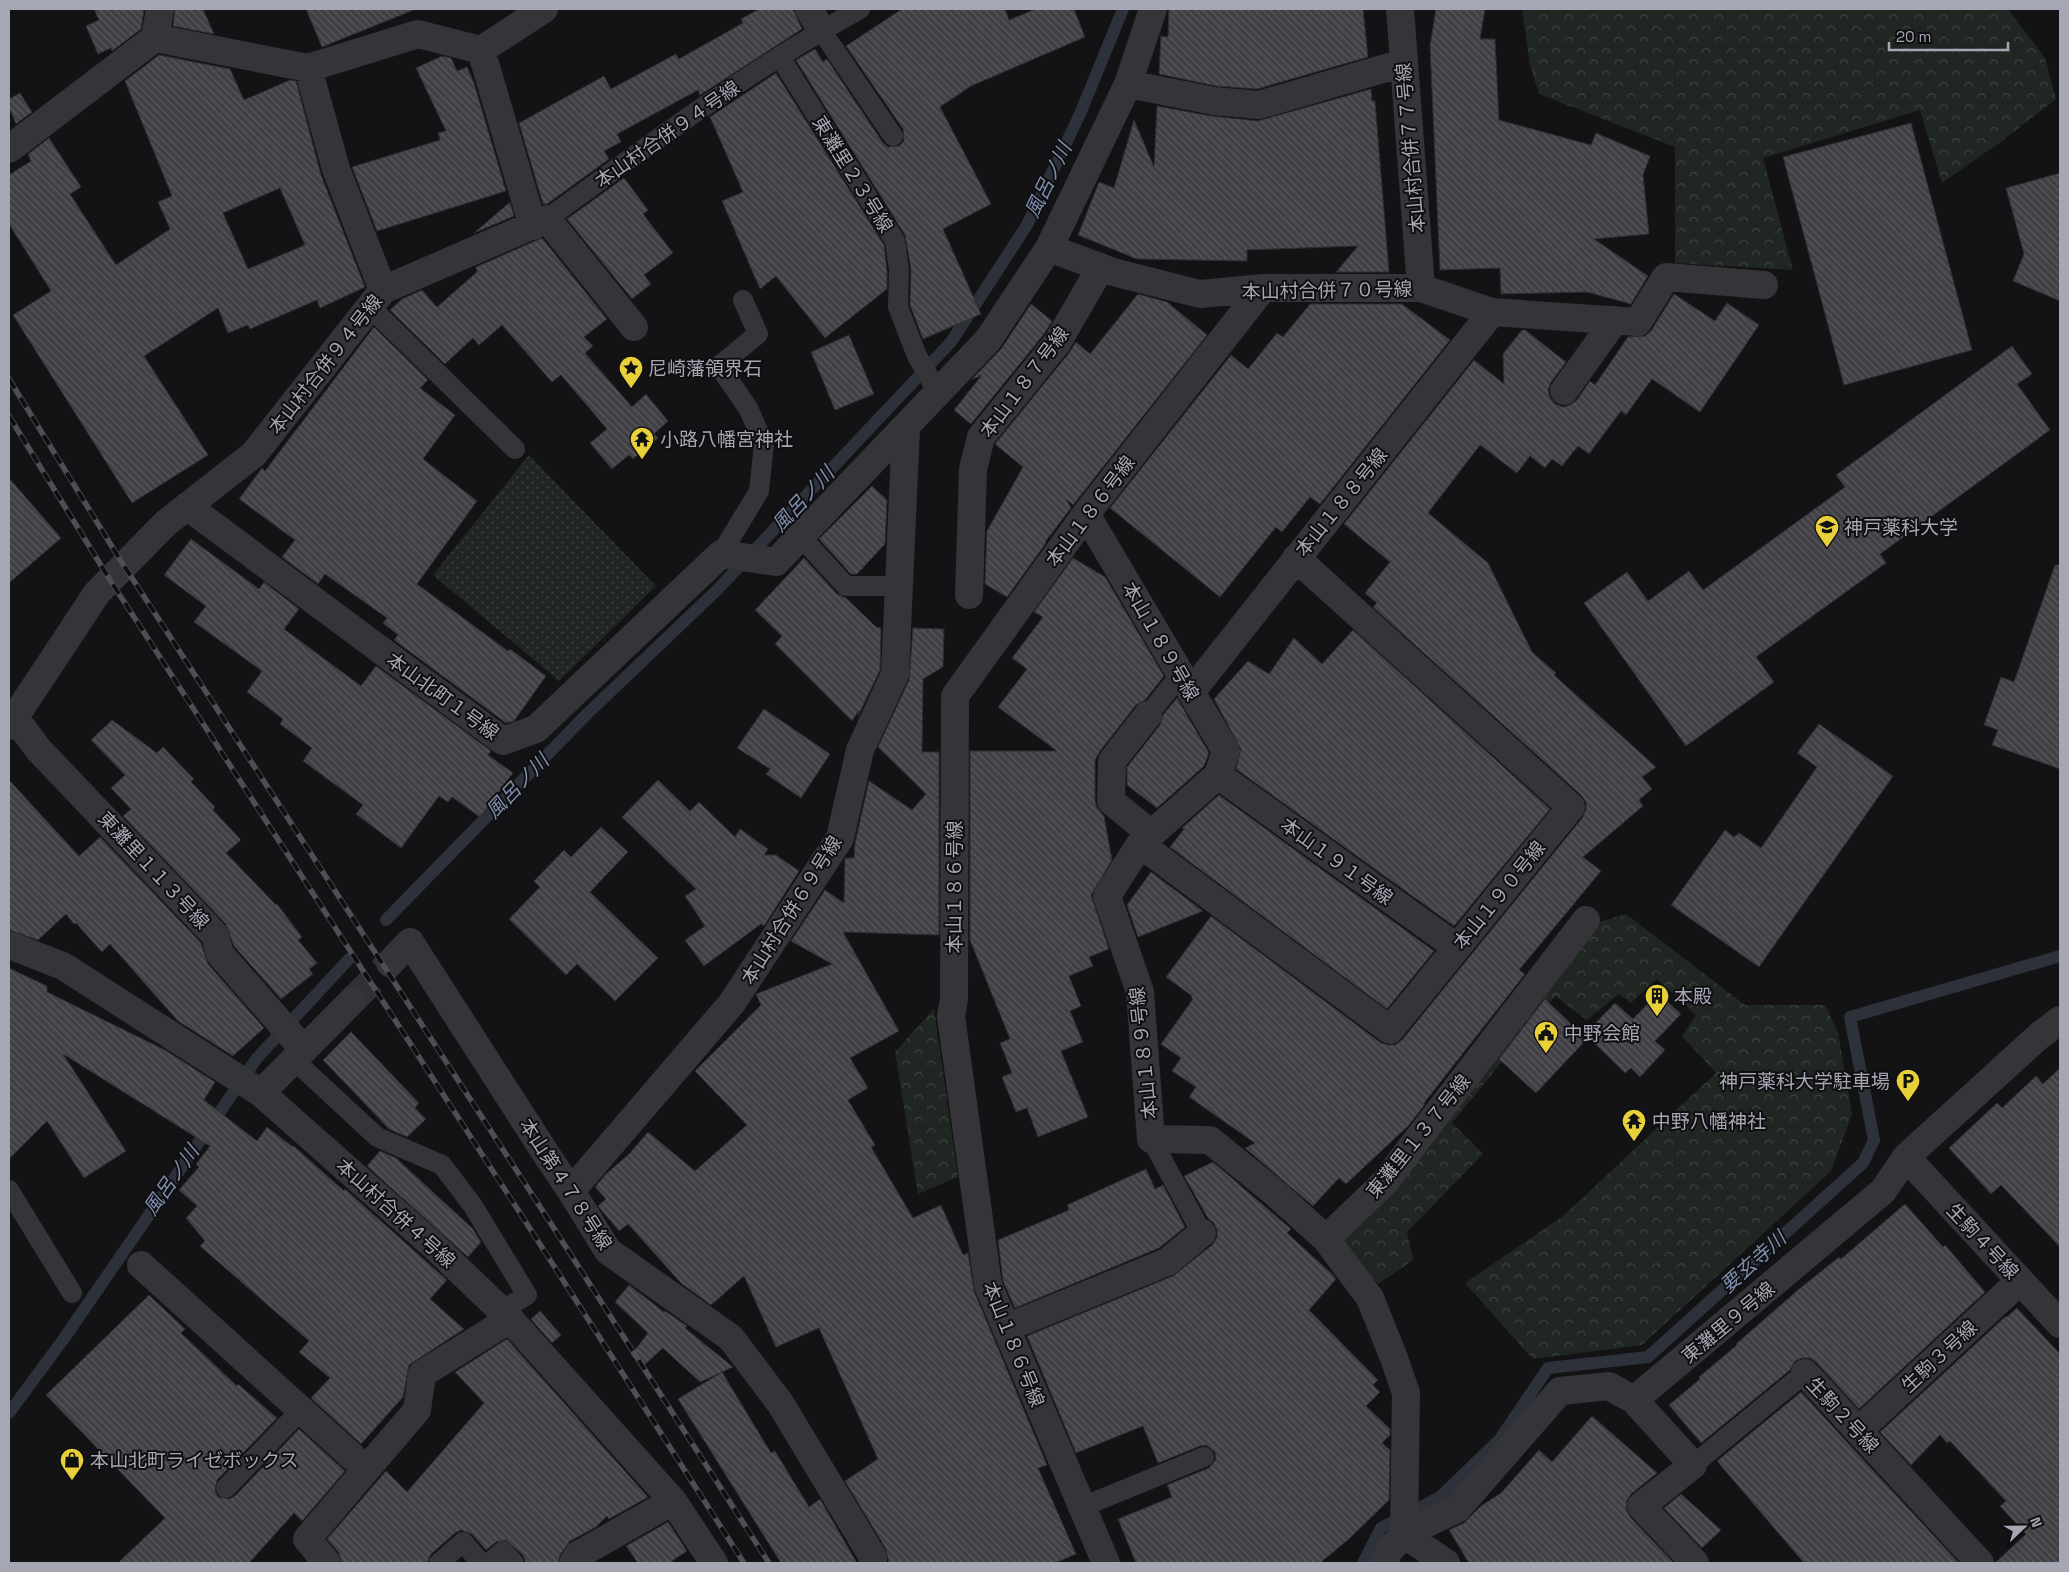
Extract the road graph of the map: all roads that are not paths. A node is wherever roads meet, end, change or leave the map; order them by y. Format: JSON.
{"nodes":[{"id":1,"x":160,"y":9,"type":"edge"},
{"id":2,"x":544,"y":9,"type":"edge"},
{"id":3,"x":860,"y":9,"type":"edge"},
{"id":4,"x":1153,"y":9,"type":"edge"},
{"id":5,"x":1400,"y":9,"type":"edge"},
{"id":6,"x":815,"y":20,"type":"edge"},
{"id":7,"x":155,"y":38,"type":"junction"},
{"id":8,"x":482,"y":50,"type":"junction"},
{"id":9,"x":780,"y":57,"type":"junction"},
{"id":10,"x":1403,"y":63,"type":"junction"},
{"id":11,"x":308,"y":68,"type":"junction"},
{"id":12,"x":1128,"y":84,"type":"junction"},
{"id":13,"x":893,"y":136,"type":"dead end"},
{"id":14,"x":9,"y":149,"type":"edge"},
{"id":15,"x":540,"y":223,"type":"junction"},
{"id":16,"x":1049,"y":248,"type":"junction"},
{"id":17,"x":1101,"y":267,"type":"junction"},
{"id":18,"x":1764,"y":285,"type":"dead end"},
{"id":19,"x":1263,"y":288,"type":"junction"},
{"id":20,"x":1421,"y":288,"type":"junction"},
{"id":21,"x":376,"y":298,"type":"junction"},
{"id":22,"x":744,"y":300,"type":"dead end"},
{"id":23,"x":1492,"y":312,"type":"junction"},
{"id":24,"x":1615,"y":320,"type":"junction"},
{"id":25,"x":634,"y":327,"type":"dead end"},
{"id":26,"x":1564,"y":391,"type":"dead end"},
{"id":27,"x":938,"y":393,"type":"junction"},
{"id":28,"x":906,"y":428,"type":"junction"},
{"id":29,"x":515,"y":449,"type":"dead end"},
{"id":30,"x":187,"y":506,"type":"junction"},
{"id":31,"x":1086,"y":514,"type":"junction"},
{"id":32,"x":801,"y":537,"type":"junction"},
{"id":33,"x":728,"y":555,"type":"junction"},
{"id":34,"x":1296,"y":558,"type":"junction"},
{"id":35,"x":899,"y":586,"type":"junction"},
{"id":36,"x":969,"y":595,"type":"dead end"},
{"id":37,"x":1186,"y":683,"type":"junction"},
{"id":38,"x":1148,"y":715,"type":"joint"},
{"id":39,"x":11,"y":720,"type":"edge"},
{"id":40,"x":1218,"y":775,"type":"junction"},
{"id":41,"x":1145,"y":839,"type":"junction"},
{"id":42,"x":1586,"y":920,"type":"dead end"},
{"id":43,"x":9,"y":946,"type":"edge"},
{"id":44,"x":1456,"y":947,"type":"junction"},
{"id":45,"x":390,"y":963,"type":"tunnel mouth"},
{"id":46,"x":352,"y":1002,"type":"tunnel mouth"},
{"id":47,"x":2060,"y":1020,"type":"edge"},
{"id":48,"x":300,"y":1052,"type":"junction"},
{"id":49,"x":260,"y":1092,"type":"junction"},
{"id":50,"x":1151,"y":1139,"type":"junction"},
{"id":51,"x":1906,"y":1157,"type":"junction"},
{"id":52,"x":9,"y":1190,"type":"edge"},
{"id":53,"x":571,"y":1191,"type":"junction"},
{"id":54,"x":1202,"y":1233,"type":"joint"},
{"id":55,"x":1326,"y":1239,"type":"junction"},
{"id":56,"x":140,"y":1265,"type":"dead end"},
{"id":57,"x":2020,"y":1281,"type":"junction"},
{"id":58,"x":72,"y":1292,"type":"dead end"},
{"id":59,"x":505,"y":1315,"type":"junction"},
{"id":60,"x":2060,"y":1324,"type":"edge"},
{"id":61,"x":1006,"y":1328,"type":"junction"},
{"id":62,"x":1805,"y":1373,"type":"joint"},
{"id":63,"x":1634,"y":1400,"type":"junction"},
{"id":64,"x":300,"y":1411,"type":"junction"},
{"id":65,"x":1858,"y":1431,"type":"junction"},
{"id":66,"x":1204,"y":1457,"type":"dead end"},
{"id":67,"x":1693,"y":1465,"type":"junction"},
{"id":68,"x":366,"y":1469,"type":"junction"},
{"id":69,"x":226,"y":1488,"type":"dead end"},
{"id":70,"x":673,"y":1501,"type":"junction"},
{"id":71,"x":1082,"y":1508,"type":"junction"},
{"id":72,"x":1404,"y":1519,"type":"junction"},
{"id":73,"x":327,"y":1563,"type":"edge"},
{"id":74,"x":440,"y":1563,"type":"edge"},
{"id":75,"x":481,"y":1563,"type":"edge"},
{"id":76,"x":489,"y":1563,"type":"edge"},
{"id":77,"x":514,"y":1563,"type":"edge"},
{"id":78,"x":573,"y":1563,"type":"edge"},
{"id":79,"x":714,"y":1563,"type":"edge"},
{"id":80,"x":873,"y":1563,"type":"edge"},
{"id":81,"x":1106,"y":1563,"type":"edge"},
{"id":82,"x":1383,"y":1563,"type":"edge"},
{"id":83,"x":1446,"y":1563,"type":"edge"},
{"id":84,"x":1695,"y":1563,"type":"edge"},
{"id":85,"x":1980,"y":1563,"type":"edge"}],
"edges":[{"from":1,"to":7,"type":"street"},
{"from":2,"to":8,"type":"street"},
{"from":3,"to":6,"type":"lane","name":"本山村合併９４号線"},
{"from":4,"to":12,"type":"street"},
{"from":5,"to":10,"type":"street","name":"本山村合併７７号線"},
{"from":6,"to":9,"type":"lane","name":"本山村合併９４号線"},
{"from":6,"to":13,"type":"lane"},
{"from":7,"to":11,"type":"street"},
{"from":7,"to":14,"type":"street"},
{"from":8,"to":11,"type":"street"},
{"from":8,"to":15,"type":"street"},
{"from":9,"to":15,"type":"lane","name":"本山村合併９４号線"},
{"from":9,"to":27,"type":"lane","name":"東灘里２３号線"},
{"from":10,"to":12,"type":"street"},
{"from":10,"to":20,"type":"street","name":"本山村合併７７号線"},
{"from":11,"to":21,"type":"street"},
{"from":12,"to":16,"type":"street"},
{"from":15,"to":21,"type":"street","name":"本山村合併９４号線"},
{"from":15,"to":25,"type":"street"},
{"from":16,"to":17,"type":"street","name":"本山村合併７０号線"},
{"from":16,"to":27,"type":"street"},
{"from":17,"to":19,"type":"street","name":"本山村合併７０号線"},
{"from":17,"to":36,"type":"street","name":"本山１８７号線"},
{"from":18,"to":24,"type":"street","name":"本山村合併７０号線"},
{"from":19,"to":20,"type":"street","name":"本山村合併７０号線"},
{"from":19,"to":31,"type":"street","name":"本山１８６号線"},
{"from":20,"to":23,"type":"street","name":"本山村合併７０号線"},
{"from":21,"to":29,"type":"lane"},
{"from":21,"to":30,"type":"street","name":"本山村合併９４号線"},
{"from":22,"to":33,"type":"lane"},
{"from":23,"to":24,"type":"street","name":"本山村合併７０号線"},
{"from":23,"to":34,"type":"street","name":"本山１８８号線"},
{"from":24,"to":26,"type":"street"},
{"from":27,"to":28,"type":"street"},
{"from":28,"to":32,"type":"street"},
{"from":28,"to":35,"type":"street","name":"本山村合併６９号線"},
{"from":30,"to":33,"type":"street","name":"本山北町１号線"},
{"from":30,"to":39,"type":"street","name":"本山村合併９４号線"},
{"from":31,"to":37,"type":"street","name":"本山１８９号線"},
{"from":31,"to":61,"type":"street","name":"本山１８６号線"},
{"from":32,"to":33,"type":"street"},
{"from":32,"to":35,"type":"lane"},
{"from":34,"to":37,"type":"street","name":"本山１８８号線"},
{"from":34,"to":44,"type":"street","name":"本山１９０号線"},
{"from":35,"to":53,"type":"street","name":"本山村合併６９号線"},
{"from":37,"to":38,"type":"lane"},
{"from":37,"to":40,"type":"street","name":"本山１８９号線"},
{"from":38,"to":41,"type":"street"},
{"from":39,"to":48,"type":"street","name":"東灘里１１３号線"},
{"from":40,"to":41,"type":"street","name":"本山１８９号線"},
{"from":40,"to":44,"type":"street","name":"本山１９１号線"},
{"from":41,"to":44,"type":"street","name":"本山１９０号線"},
{"from":41,"to":50,"type":"street","name":"本山１８９号線"},
{"from":42,"to":55,"type":"street","name":"東灘里１３７号線"},
{"from":43,"to":49,"type":"street","name":"本山村合併４号線"},
{"from":45,"to":53,"type":"street","name":"本山第４７８号線"},
{"from":46,"to":48,"type":"street"},
{"from":47,"to":51,"type":"street","name":"東灘里９号線"},
{"from":48,"to":49,"type":"street"},
{"from":48,"to":59,"type":"lane"},
{"from":49,"to":59,"type":"street","name":"本山村合併４号線"},
{"from":50,"to":54,"type":"lane"},
{"from":50,"to":55,"type":"street","name":"本山１８９号線"},
{"from":51,"to":57,"type":"street","name":"生駒４号線"},
{"from":51,"to":63,"type":"street","name":"東灘里９号線"},
{"from":52,"to":58,"type":"lane"},
{"from":53,"to":80,"type":"street","name":"本山第４７８号線"},
{"from":54,"to":61,"type":"street"},
{"from":55,"to":72,"type":"street"},
{"from":56,"to":64,"type":"street"},
{"from":57,"to":60,"type":"street","name":"生駒４号線"},
{"from":57,"to":65,"type":"street","name":"生駒３号線"},
{"from":59,"to":68,"type":"street"},
{"from":59,"to":70,"type":"street","name":"本山村合併４号線"},
{"from":61,"to":71,"type":"street","name":"本山１８６号線"},
{"from":62,"to":65,"type":"street","name":"生駒２号線"},
{"from":62,"to":67,"type":"lane","name":"生駒２号線"},
{"from":63,"to":67,"type":"street"},
{"from":63,"to":72,"type":"street"},
{"from":64,"to":68,"type":"street"},
{"from":64,"to":69,"type":"lane"},
{"from":65,"to":85,"type":"street","name":"生駒２号線"},
{"from":66,"to":71,"type":"lane"},
{"from":67,"to":84,"type":"street"},
{"from":68,"to":73,"type":"street"},
{"from":70,"to":78,"type":"street"},
{"from":70,"to":79,"type":"street","name":"本山村合併４号線"},
{"from":71,"to":81,"type":"street","name":"本山１８６号線"},
{"from":72,"to":82,"type":"street"},
{"from":72,"to":83,"type":"street"},
{"from":74,"to":75,"type":"lane"},
{"from":76,"to":77,"type":"lane"}]}
